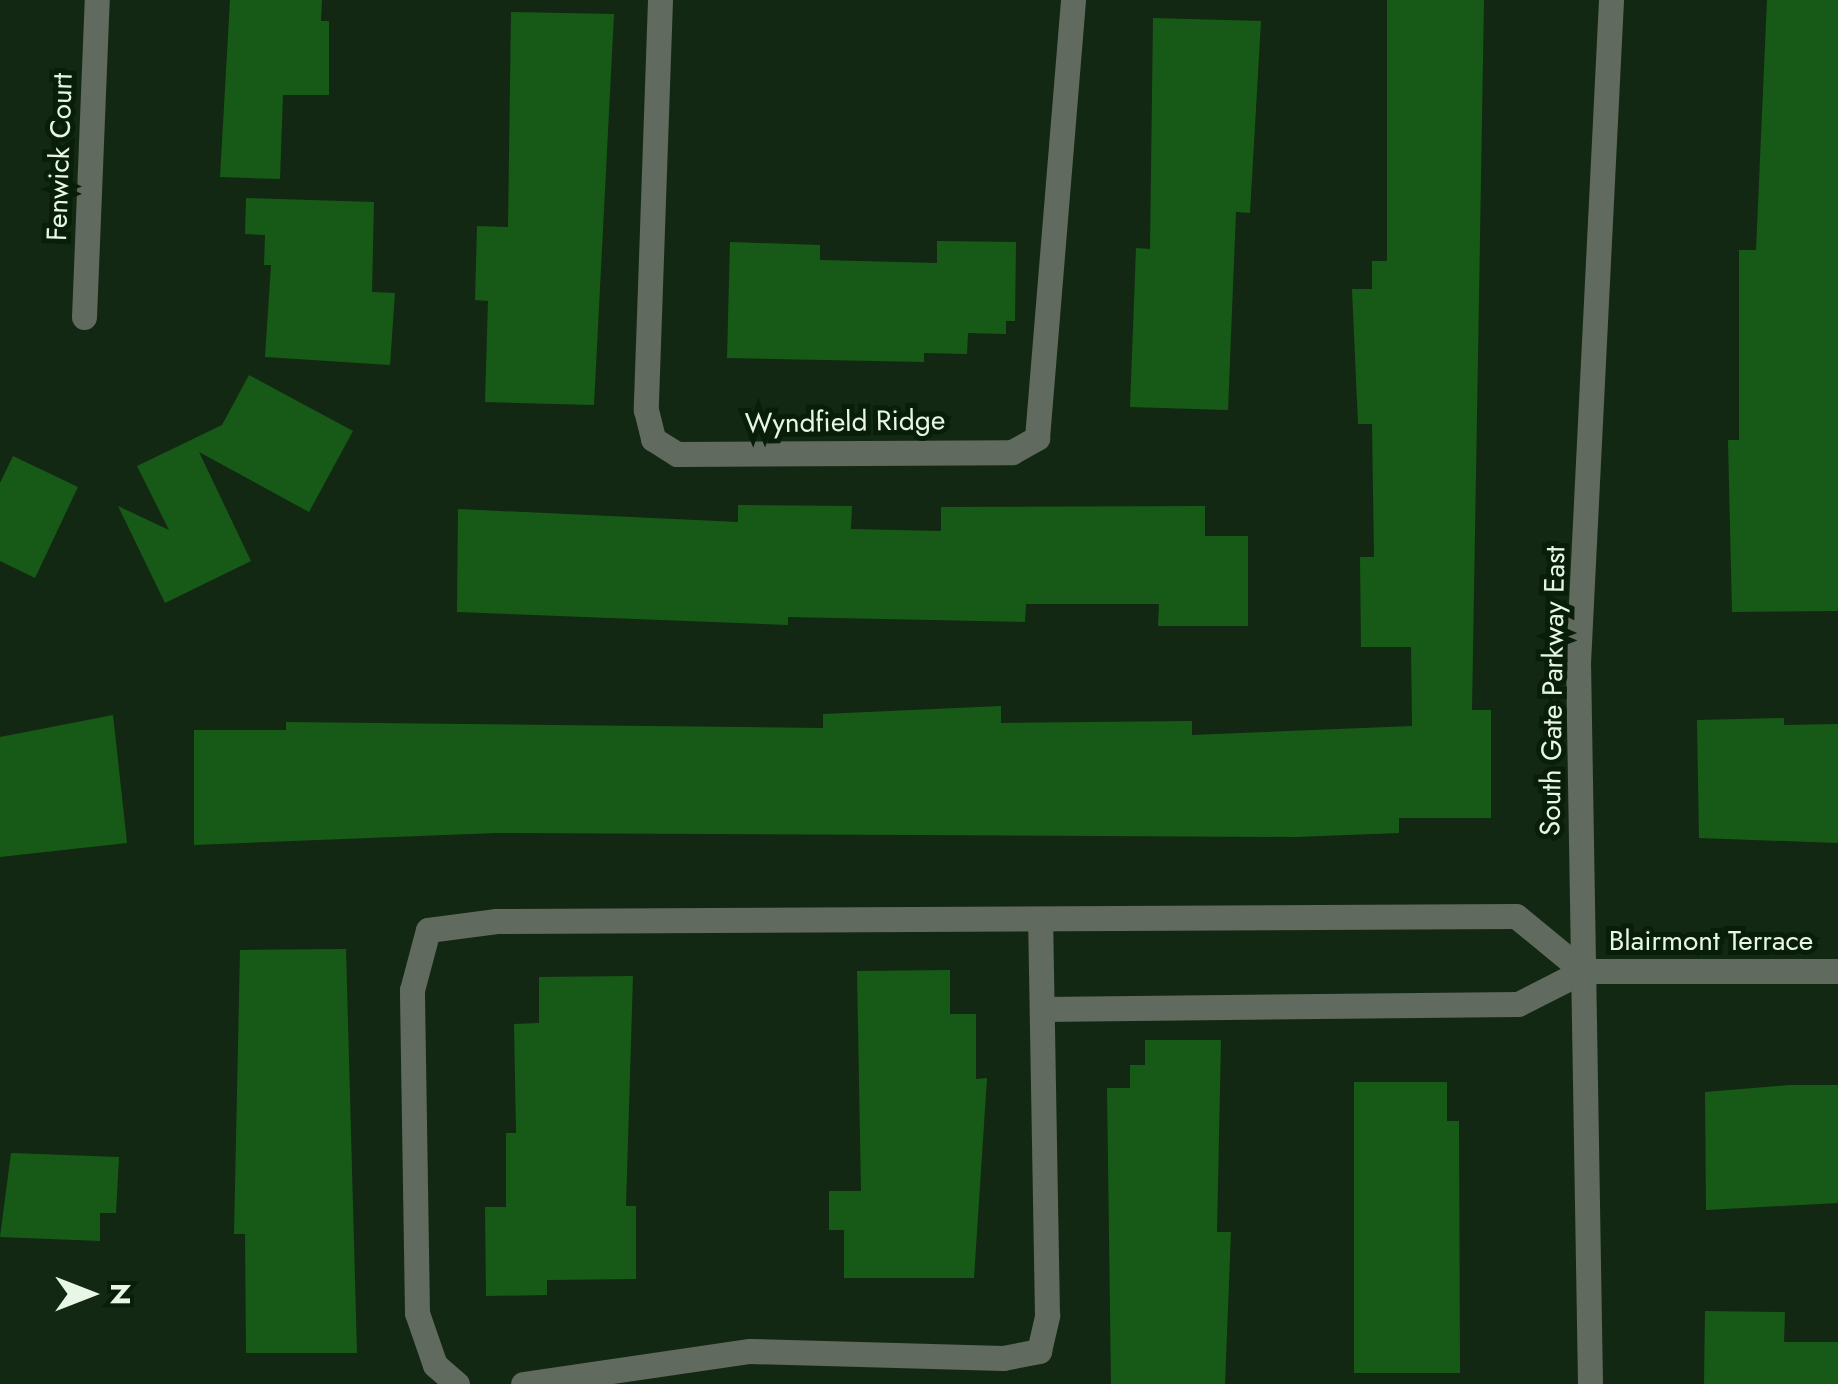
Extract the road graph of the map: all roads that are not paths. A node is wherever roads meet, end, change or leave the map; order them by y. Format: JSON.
{"nodes":[{"id":1,"x":97,"y":0,"type":"edge"},
{"id":2,"x":660,"y":0,"type":"edge"},
{"id":3,"x":1073,"y":0,"type":"edge"},
{"id":4,"x":1611,"y":0,"type":"edge"},
{"id":5,"x":84,"y":317,"type":"dead end"},
{"id":6,"x":1040,"y":924,"type":"junction"},
{"id":7,"x":1583,"y":970,"type":"junction"},
{"id":8,"x":1838,"y":972,"type":"edge"},
{"id":9,"x":1042,"y":1009,"type":"junction"},
{"id":10,"x":457,"y":1384,"type":"edge"},
{"id":11,"x":523,"y":1384,"type":"edge"},
{"id":12,"x":1590,"y":1384,"type":"edge"}],
"edges":[{"from":1,"to":5,"type":"street","name":"Fenwick Court"},
{"from":2,"to":3,"type":"street","name":"Wyndfield Ridge"},
{"from":4,"to":7,"type":"street","name":"South Gate Parkway East"},
{"from":6,"to":7,"type":"street"},
{"from":6,"to":9,"type":"street"},
{"from":6,"to":10,"type":"street"},
{"from":7,"to":8,"type":"street","name":"Blairmont Terrace"},
{"from":7,"to":9,"type":"street"},
{"from":7,"to":12,"type":"street","name":"South Gate Parkway East"},
{"from":9,"to":11,"type":"street"}]}
